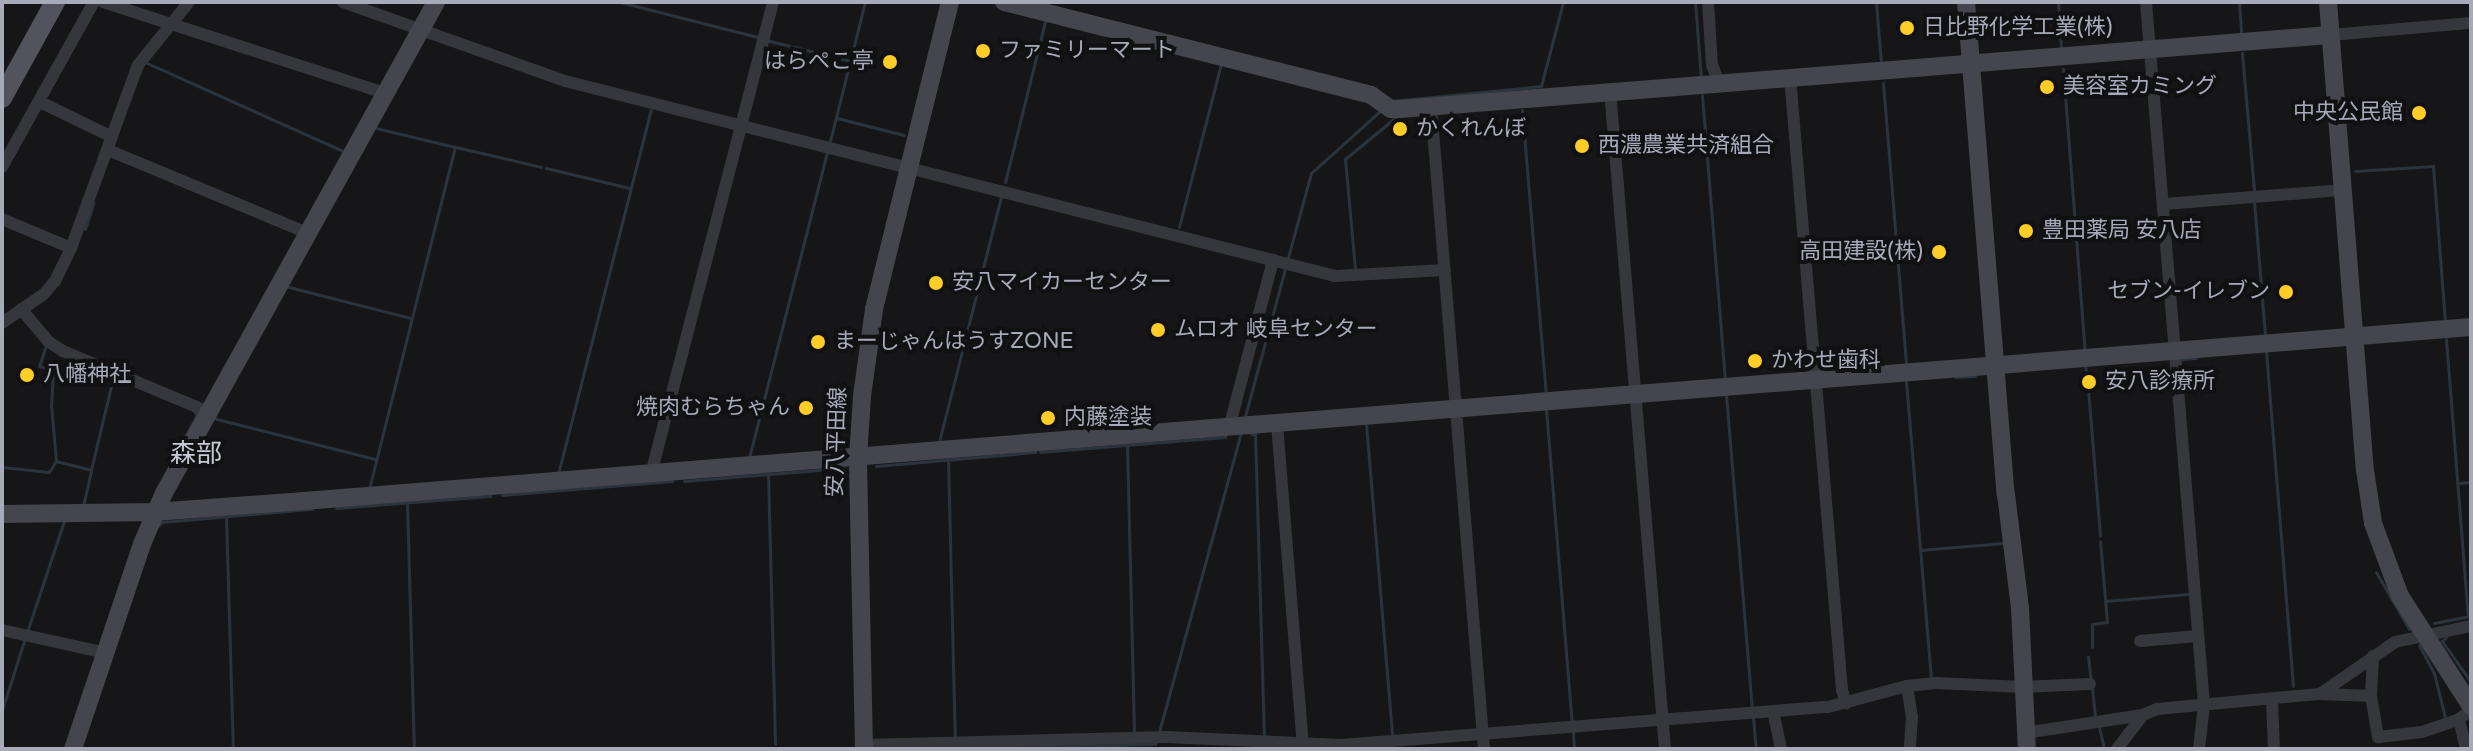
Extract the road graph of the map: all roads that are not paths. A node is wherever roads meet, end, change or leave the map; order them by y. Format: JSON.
{"nodes":[{"id":1,"x":55,"y":2,"type":"edge"},
{"id":2,"x":94,"y":2,"type":"edge"},
{"id":3,"x":103,"y":2,"type":"edge"},
{"id":4,"x":189,"y":2,"type":"edge"},
{"id":5,"x":343,"y":2,"type":"edge"},
{"id":6,"x":436,"y":2,"type":"edge"},
{"id":7,"x":773,"y":2,"type":"edge"},
{"id":8,"x":950,"y":2,"type":"edge"},
{"id":9,"x":1004,"y":2,"type":"edge"},
{"id":10,"x":1708,"y":2,"type":"edge"},
{"id":11,"x":1966,"y":2,"type":"edge"},
{"id":12,"x":2146,"y":2,"type":"edge"},
{"id":13,"x":2328,"y":2,"type":"edge"},
{"id":14,"x":2471,"y":23,"type":"edge"},
{"id":15,"x":170,"y":25,"type":"junction"},
{"id":16,"x":423,"y":28,"type":"junction"},
{"id":17,"x":2330,"y":35,"type":"junction"},
{"id":18,"x":2149,"y":50,"type":"junction"},
{"id":19,"x":1971,"y":63,"type":"junction"},
{"id":20,"x":1790,"y":77,"type":"junction"},
{"id":21,"x":1719,"y":82,"type":"junction"},
{"id":22,"x":1610,"y":90,"type":"junction"},
{"id":23,"x":384,"y":93,"type":"junction"},
{"id":24,"x":2,"y":98,"type":"edge"},
{"id":25,"x":40,"y":102,"type":"junction"},
{"id":26,"x":1431,"y":106,"type":"junction"},
{"id":27,"x":740,"y":126,"type":"junction"},
{"id":28,"x":110,"y":143,"type":"junction"},
{"id":29,"x":2,"y":167,"type":"edge"},
{"id":30,"x":909,"y":168,"type":"junction"},
{"id":31,"x":2343,"y":190,"type":"junction"},
{"id":32,"x":2164,"y":204,"type":"junction"},
{"id":33,"x":2,"y":219,"type":"edge"},
{"id":34,"x":307,"y":233,"type":"junction"},
{"id":35,"x":71,"y":248,"type":"junction"},
{"id":36,"x":1282,"y":262,"type":"junction"},
{"id":37,"x":1445,"y":270,"type":"junction"},
{"id":38,"x":21,"y":309,"type":"junction"},
{"id":39,"x":2,"y":323,"type":"edge"},
{"id":40,"x":2471,"y":327,"type":"edge"},
{"id":41,"x":2354,"y":336,"type":"junction"},
{"id":42,"x":2176,"y":352,"type":"junction"},
{"id":43,"x":1995,"y":366,"type":"junction"},
{"id":44,"x":1816,"y":380,"type":"junction"},
{"id":45,"x":1636,"y":395,"type":"junction"},
{"id":46,"x":1456,"y":410,"type":"junction"},
{"id":47,"x":209,"y":412,"type":"junction"},
{"id":48,"x":1277,"y":424,"type":"junction"},
{"id":49,"x":1237,"y":428,"type":"junction"},
{"id":50,"x":858,"y":457,"type":"junction"},
{"id":51,"x":651,"y":474,"type":"junction"},
{"id":52,"x":154,"y":512,"type":"junction"},
{"id":53,"x":2,"y":514,"type":"edge"},
{"id":54,"x":2471,"y":626,"type":"edge"},
{"id":55,"x":2,"y":630,"type":"edge"},
{"id":56,"x":2198,"y":636,"type":"junction"},
{"id":57,"x":2425,"y":636,"type":"junction"},
{"id":58,"x":2140,"y":641,"type":"dead end"},
{"id":59,"x":106,"y":653,"type":"junction"},
{"id":60,"x":2373,"y":656,"type":"junction"},
{"id":61,"x":2090,"y":684,"type":"dead end"},
{"id":62,"x":1907,"y":686,"type":"junction"},
{"id":63,"x":2023,"y":687,"type":"junction"},
{"id":64,"x":2320,"y":694,"type":"junction"},
{"id":65,"x":2371,"y":696,"type":"junction"},
{"id":66,"x":2272,"y":700,"type":"junction"},
{"id":67,"x":1846,"y":703,"type":"junction"},
{"id":68,"x":2204,"y":705,"type":"junction"},
{"id":69,"x":1773,"y":711,"type":"junction"},
{"id":70,"x":2467,"y":712,"type":"edge"},
{"id":71,"x":2143,"y":715,"type":"junction"},
{"id":72,"x":1663,"y":719,"type":"junction"},
{"id":73,"x":1483,"y":733,"type":"junction"},
{"id":74,"x":2026,"y":741,"type":"edge"},
{"id":75,"x":1200,"y":744,"type":"edge"},
{"id":76,"x":1302,"y":746,"type":"edge"},
{"id":77,"x":864,"y":747,"type":"edge"},
{"id":78,"x":73,"y":749,"type":"edge"},
{"id":79,"x":1484,"y":749,"type":"edge"},
{"id":80,"x":1665,"y":749,"type":"edge"},
{"id":81,"x":1781,"y":749,"type":"edge"},
{"id":82,"x":1910,"y":749,"type":"edge"},
{"id":83,"x":2117,"y":749,"type":"edge"},
{"id":84,"x":2199,"y":749,"type":"edge"},
{"id":85,"x":2274,"y":749,"type":"edge"},
{"id":86,"x":2466,"y":749,"type":"edge"}],
"edges":[{"from":1,"to":24,"type":"main road"},
{"from":2,"to":25,"type":"street"},
{"from":3,"to":15,"type":"street"},
{"from":4,"to":15,"type":"street"},
{"from":5,"to":16,"type":"street"},
{"from":6,"to":16,"type":"street"},
{"from":7,"to":27,"type":"street"},
{"from":8,"to":30,"type":"street","name":"安八平田線"},
{"from":9,"to":26,"type":"street"},
{"from":10,"to":21,"type":"street"},
{"from":11,"to":19,"type":"street"},
{"from":12,"to":18,"type":"street"},
{"from":13,"to":17,"type":"street"},
{"from":14,"to":17,"type":"street"},
{"from":15,"to":23,"type":"street"},
{"from":15,"to":28,"type":"street"},
{"from":16,"to":23,"type":"street"},
{"from":16,"to":27,"type":"street"},
{"from":17,"to":18,"type":"street"},
{"from":17,"to":31,"type":"street"},
{"from":18,"to":19,"type":"street"},
{"from":18,"to":32,"type":"street"},
{"from":19,"to":20,"type":"street"},
{"from":19,"to":43,"type":"street"},
{"from":20,"to":21,"type":"street"},
{"from":20,"to":44,"type":"street"},
{"from":21,"to":22,"type":"street"},
{"from":22,"to":26,"type":"street"},
{"from":22,"to":45,"type":"street"},
{"from":23,"to":34,"type":"street"},
{"from":25,"to":28,"type":"street"},
{"from":25,"to":29,"type":"street"},
{"from":26,"to":37,"type":"street"},
{"from":27,"to":30,"type":"street"},
{"from":27,"to":51,"type":"street"},
{"from":28,"to":34,"type":"street"},
{"from":28,"to":35,"type":"street"},
{"from":30,"to":36,"type":"street"},
{"from":30,"to":50,"type":"street","name":"安八平田線"},
{"from":31,"to":32,"type":"street"},
{"from":31,"to":41,"type":"street"},
{"from":32,"to":42,"type":"street"},
{"from":33,"to":35,"type":"street"},
{"from":34,"to":47,"type":"street"},
{"from":35,"to":38,"type":"street"},
{"from":36,"to":37,"type":"street"},
{"from":36,"to":49,"type":"street"},
{"from":37,"to":46,"type":"street"},
{"from":38,"to":39,"type":"street"},
{"from":38,"to":47,"type":"street"},
{"from":40,"to":41,"type":"street"},
{"from":41,"to":42,"type":"street"},
{"from":41,"to":57,"type":"street"},
{"from":42,"to":43,"type":"street"},
{"from":42,"to":56,"type":"street"},
{"from":43,"to":44,"type":"street"},
{"from":43,"to":63,"type":"street"},
{"from":44,"to":45,"type":"street"},
{"from":44,"to":67,"type":"street"},
{"from":45,"to":46,"type":"street"},
{"from":45,"to":72,"type":"street"},
{"from":46,"to":48,"type":"street"},
{"from":46,"to":73,"type":"street"},
{"from":47,"to":52,"type":"street"},
{"from":48,"to":49,"type":"street"},
{"from":48,"to":76,"type":"street"},
{"from":49,"to":50,"type":"street"},
{"from":50,"to":51,"type":"street"},
{"from":50,"to":77,"type":"street","name":"安八平田線"},
{"from":51,"to":52,"type":"street"},
{"from":52,"to":53,"type":"street"},
{"from":52,"to":59,"type":"street"},
{"from":54,"to":57,"type":"street"},
{"from":55,"to":59,"type":"street"},
{"from":56,"to":58,"type":"street"},
{"from":56,"to":68,"type":"street"},
{"from":57,"to":60,"type":"street"},
{"from":57,"to":70,"type":"street"},
{"from":59,"to":78,"type":"street"},
{"from":60,"to":64,"type":"street"},
{"from":60,"to":65,"type":"street"},
{"from":61,"to":63,"type":"street"},
{"from":62,"to":63,"type":"street"},
{"from":62,"to":67,"type":"street"},
{"from":62,"to":82,"type":"street"},
{"from":63,"to":74,"type":"street"},
{"from":64,"to":65,"type":"street"},
{"from":64,"to":66,"type":"street"},
{"from":65,"to":70,"type":"street"},
{"from":66,"to":68,"type":"street"},
{"from":66,"to":85,"type":"street"},
{"from":67,"to":69,"type":"street"},
{"from":68,"to":71,"type":"street"},
{"from":68,"to":84,"type":"street"},
{"from":69,"to":72,"type":"street"},
{"from":69,"to":81,"type":"street"},
{"from":70,"to":86,"type":"street"},
{"from":71,"to":74,"type":"street"},
{"from":71,"to":83,"type":"street"},
{"from":72,"to":73,"type":"street"},
{"from":72,"to":80,"type":"street"},
{"from":73,"to":76,"type":"street"},
{"from":73,"to":79,"type":"street"},
{"from":75,"to":76,"type":"street"},
{"from":75,"to":77,"type":"street"}]}
